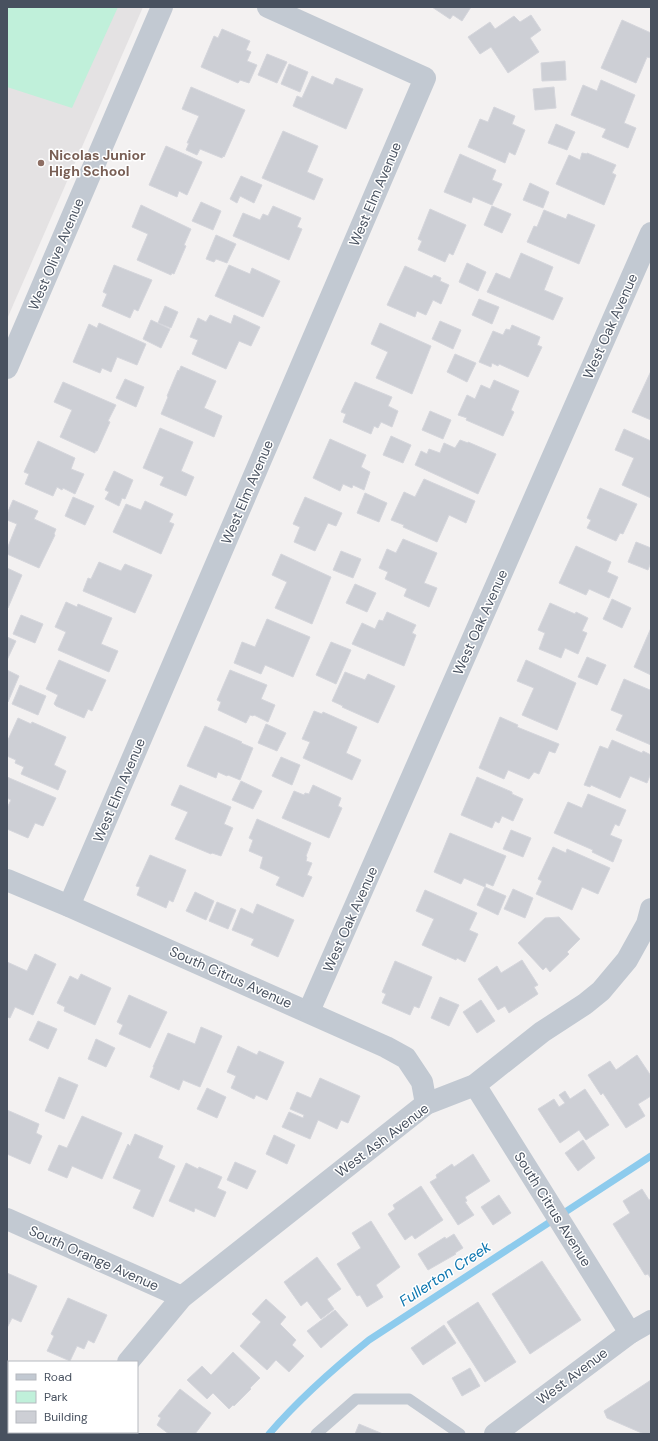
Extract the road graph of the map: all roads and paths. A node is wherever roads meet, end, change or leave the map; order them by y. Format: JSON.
{"nodes":[{"id":1,"x":162,"y":7,"type":"edge"},
{"id":2,"x":268,"y":7,"type":"edge"},
{"id":3,"x":651,"y":233,"type":"edge"},
{"id":4,"x":7,"y":368,"type":"edge"},
{"id":5,"x":7,"y":880,"type":"edge"},
{"id":6,"x":69,"y":906,"type":"junction"},
{"id":7,"x":651,"y":909,"type":"edge"},
{"id":8,"x":309,"y":1012,"type":"junction"},
{"id":9,"x":475,"y":1085,"type":"junction"},
{"id":10,"x":426,"y":1104,"type":"junction"},
{"id":11,"x":7,"y":1219,"type":"edge"},
{"id":12,"x":182,"y":1297,"type":"junction"},
{"id":13,"x":651,"y":1322,"type":"edge"},
{"id":14,"x":630,"y":1333,"type":"junction"},
{"id":15,"x":129,"y":1361,"type":"edge"},
{"id":16,"x":316,"y":1434,"type":"edge"},
{"id":17,"x":460,"y":1434,"type":"edge"},
{"id":18,"x":495,"y":1434,"type":"edge"}],
"edges":[{"from":1,"to":4,"type":"street","name":"West Olive Avenue"},
{"from":2,"to":6,"type":"street","name":"West Elm Avenue"},
{"from":3,"to":8,"type":"street","name":"West Oak Avenue"},
{"from":5,"to":6,"type":"street","name":"South Citrus Avenue"},
{"from":6,"to":8,"type":"street","name":"South Citrus Avenue"},
{"from":7,"to":9,"type":"street","name":"West Ash Avenue"},
{"from":8,"to":10,"type":"street","name":"South Citrus Avenue"},
{"from":9,"to":10,"type":"street","name":"West Ash Avenue"},
{"from":9,"to":14,"type":"street","name":"South Citrus Avenue"},
{"from":10,"to":12,"type":"street","name":"West Ash Avenue"},
{"from":11,"to":12,"type":"street","name":"South Orange Avenue"},
{"from":12,"to":15,"type":"street","name":"West Ash Avenue"},
{"from":13,"to":14,"type":"street","name":"West Avenue"},
{"from":14,"to":18,"type":"street","name":"West Avenue"},
{"from":16,"to":17,"type":"lane"}]}
